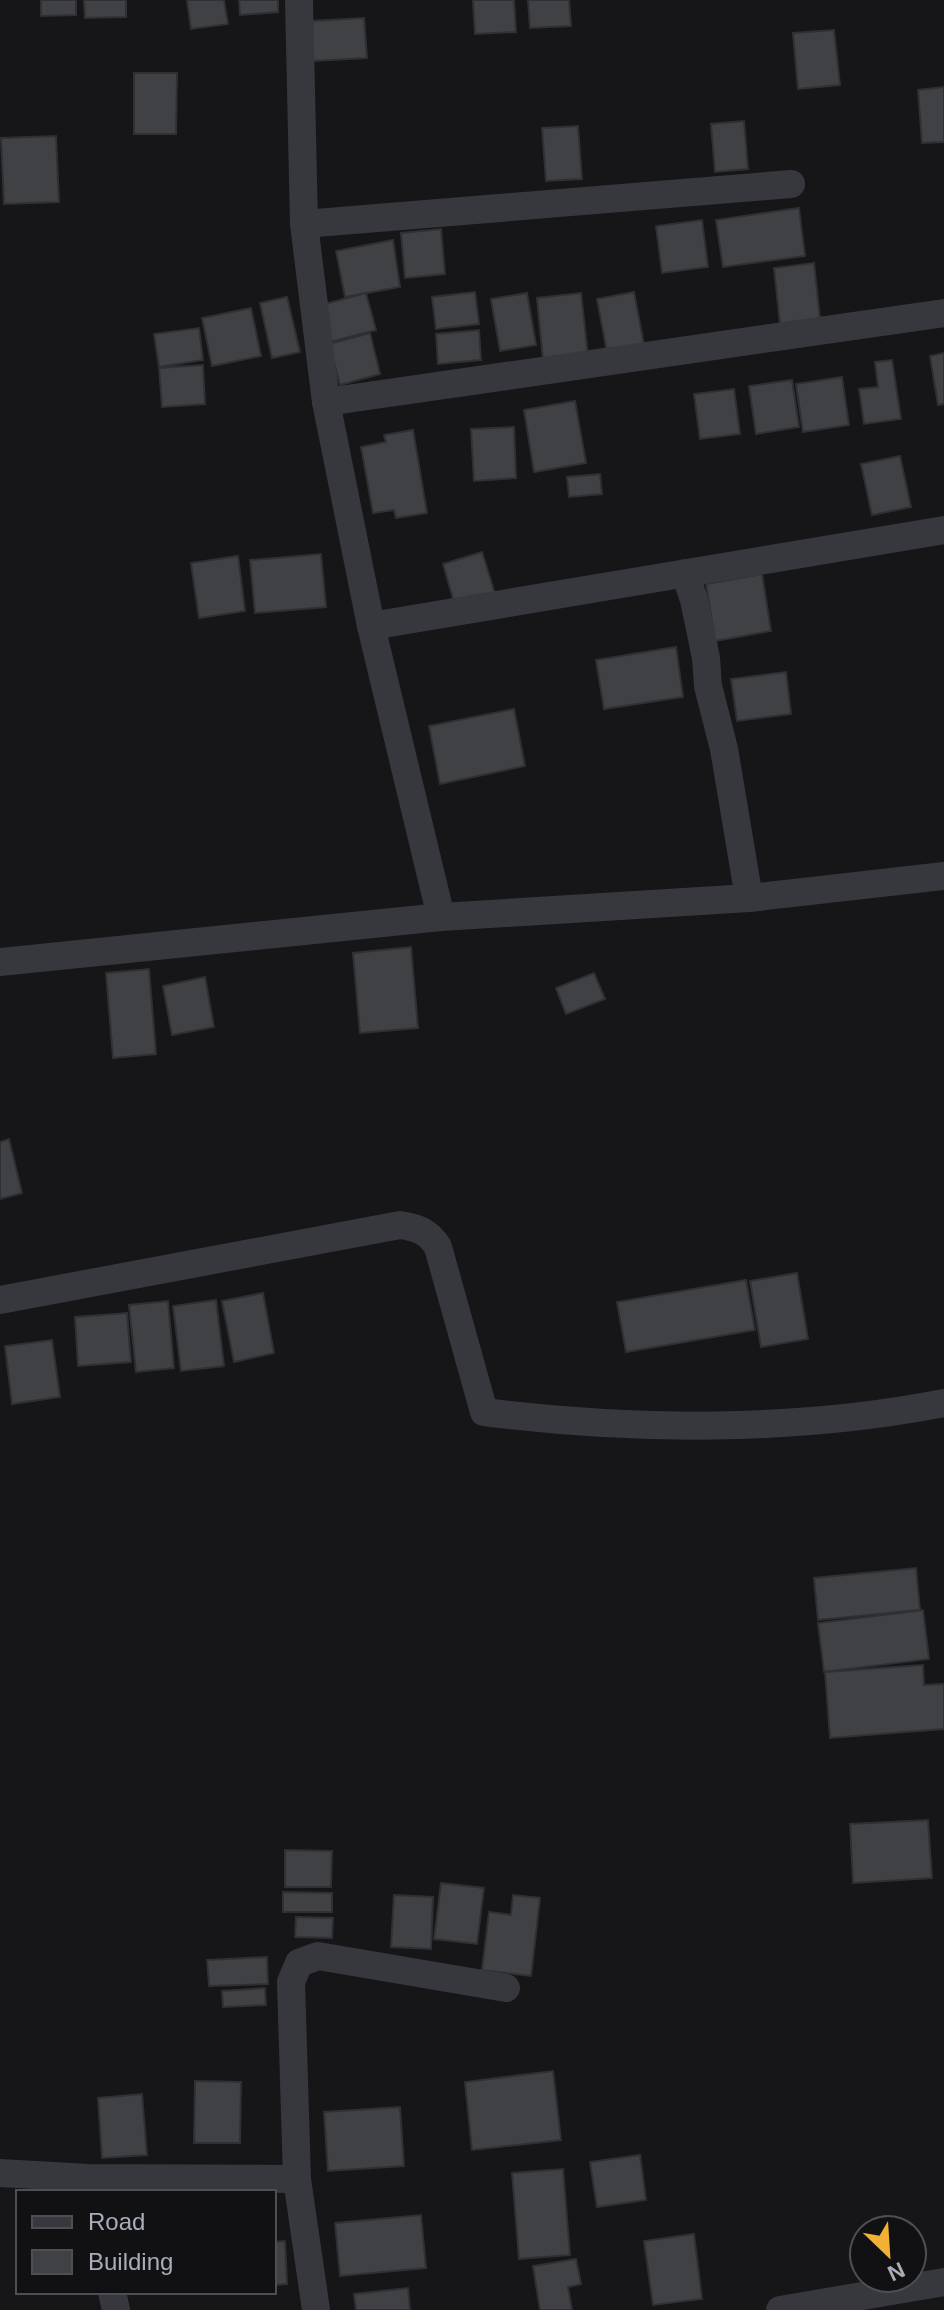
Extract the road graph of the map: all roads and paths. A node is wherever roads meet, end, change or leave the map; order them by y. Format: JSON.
{"nodes":[{"id":1,"x":299,"y":0,"type":"edge"},
{"id":2,"x":791,"y":184,"type":"dead end"},
{"id":3,"x":304,"y":224,"type":"junction"},
{"id":4,"x":944,"y":313,"type":"edge"},
{"id":5,"x":326,"y":402,"type":"junction"},
{"id":6,"x":944,"y":530,"type":"edge"},
{"id":7,"x":685,"y":573,"type":"junction"},
{"id":8,"x":371,"y":626,"type":"junction"},
{"id":9,"x":944,"y":876,"type":"edge"},
{"id":10,"x":749,"y":898,"type":"junction"},
{"id":11,"x":441,"y":917,"type":"junction"},
{"id":12,"x":0,"y":962,"type":"edge"},
{"id":13,"x":0,"y":1300,"type":"edge"},
{"id":14,"x":944,"y":1403,"type":"edge"},
{"id":15,"x":506,"y":1988,"type":"dead end"},
{"id":16,"x":0,"y":2173,"type":"edge"},
{"id":17,"x":297,"y":2179,"type":"junction"},
{"id":18,"x":90,"y":2185,"type":"edge"},
{"id":19,"x":944,"y":2282,"type":"edge"},
{"id":20,"x":316,"y":2310,"type":"edge"},
{"id":21,"x":780,"y":2310,"type":"edge"}],
"edges":[{"from":1,"to":3,"type":"street"},
{"from":2,"to":3,"type":"street"},
{"from":3,"to":5,"type":"street"},
{"from":4,"to":5,"type":"street"},
{"from":5,"to":8,"type":"street"},
{"from":6,"to":7,"type":"street"},
{"from":7,"to":8,"type":"street"},
{"from":7,"to":10,"type":"street"},
{"from":8,"to":11,"type":"street"},
{"from":9,"to":10,"type":"street"},
{"from":10,"to":11,"type":"street"},
{"from":11,"to":12,"type":"street"},
{"from":13,"to":14,"type":"street"},
{"from":15,"to":17,"type":"street"},
{"from":16,"to":18,"type":"street"},
{"from":17,"to":18,"type":"street"},
{"from":17,"to":20,"type":"street"},
{"from":19,"to":21,"type":"street"}]}
